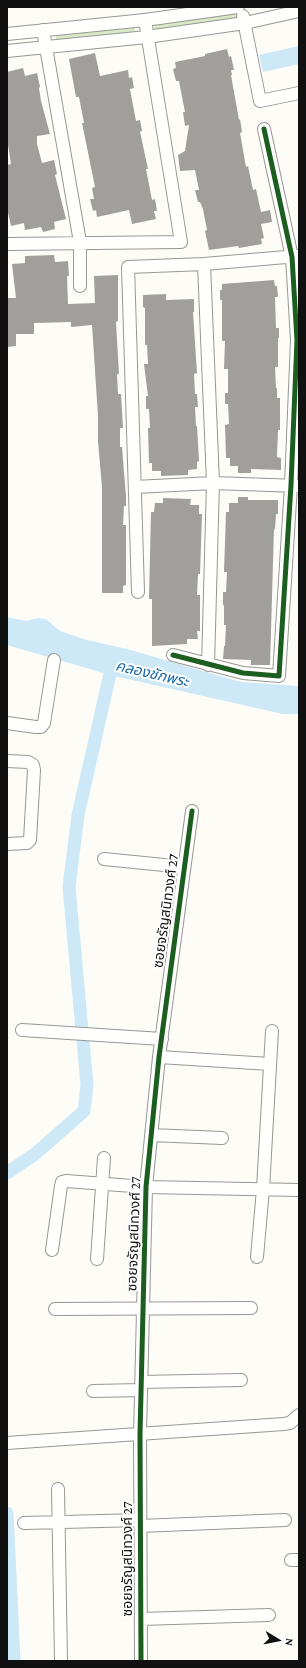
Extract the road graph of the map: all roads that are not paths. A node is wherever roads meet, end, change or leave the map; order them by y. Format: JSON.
{"nodes":[{"id":1,"x":238,"y":7,"type":"edge"},
{"id":2,"x":241,"y":7,"type":"edge"},
{"id":3,"x":298,"y":7,"type":"edge"},
{"id":4,"x":299,"y":11,"type":"edge"},
{"id":5,"x":145,"y":20,"type":"junction"},
{"id":6,"x":245,"y":23,"type":"junction"},
{"id":7,"x":43,"y":30,"type":"junction"},
{"id":8,"x":7,"y":34,"type":"edge"},
{"id":9,"x":147,"y":37,"type":"junction"},
{"id":10,"x":46,"y":47,"type":"junction"},
{"id":11,"x":7,"y":51,"type":"edge"},
{"id":12,"x":299,"y":93,"type":"edge"},
{"id":13,"x":264,"y":129,"type":"dead end"},
{"id":14,"x":80,"y":242,"type":"junction"},
{"id":15,"x":7,"y":244,"type":"edge"},
{"id":16,"x":295,"y":256,"type":"edge"},
{"id":17,"x":204,"y":264,"type":"junction"},
{"id":18,"x":80,"y":286,"type":"dead end"},
{"id":19,"x":298,"y":340,"type":"edge"},
{"id":20,"x":213,"y":483,"type":"junction"},
{"id":21,"x":295,"y":485,"type":"edge"},
{"id":22,"x":135,"y":487,"type":"junction"},
{"id":23,"x":138,"y":592,"type":"dead end"},
{"id":24,"x":173,"y":656,"type":"dead end"},
{"id":25,"x":54,"y":660,"type":"dead end"},
{"id":26,"x":208,"y":665,"type":"junction"},
{"id":27,"x":7,"y":724,"type":"edge"},
{"id":28,"x":7,"y":761,"type":"edge"},
{"id":29,"x":192,"y":811,"type":"dead end"},
{"id":30,"x":7,"y":844,"type":"edge"},
{"id":31,"x":104,"y":859,"type":"dead end"},
{"id":32,"x":184,"y":866,"type":"junction"},
{"id":33,"x":22,"y":1030,"type":"dead end"},
{"id":34,"x":272,"y":1031,"type":"dead end"},
{"id":35,"x":162,"y":1039,"type":"junction"},
{"id":36,"x":159,"y":1057,"type":"junction"},
{"id":37,"x":270,"y":1064,"type":"junction"},
{"id":38,"x":151,"y":1135,"type":"junction"},
{"id":39,"x":222,"y":1138,"type":"dead end"},
{"id":40,"x":104,"y":1158,"type":"dead end"},
{"id":41,"x":103,"y":1184,"type":"junction"},
{"id":42,"x":146,"y":1187,"type":"junction"},
{"id":43,"x":263,"y":1189,"type":"junction"},
{"id":44,"x":299,"y":1190,"type":"edge"},
{"id":45,"x":52,"y":1250,"type":"dead end"},
{"id":46,"x":257,"y":1256,"type":"dead end"},
{"id":47,"x":96,"y":1259,"type":"dead end"},
{"id":48,"x":251,"y":1308,"type":"dead end"},
{"id":49,"x":55,"y":1309,"type":"dead end"},
{"id":50,"x":143,"y":1309,"type":"junction"},
{"id":51,"x":241,"y":1380,"type":"dead end"},
{"id":52,"x":141,"y":1386,"type":"junction"},
{"id":53,"x":93,"y":1391,"type":"dead end"},
{"id":54,"x":299,"y":1415,"type":"edge"},
{"id":55,"x":140,"y":1434,"type":"junction"},
{"id":56,"x":7,"y":1443,"type":"edge"},
{"id":57,"x":58,"y":1489,"type":"dead end"},
{"id":58,"x":285,"y":1520,"type":"dead end"},
{"id":59,"x":59,"y":1522,"type":"junction"},
{"id":60,"x":24,"y":1523,"type":"dead end"},
{"id":61,"x":140,"y":1523,"type":"junction"},
{"id":62,"x":269,"y":1615,"type":"dead end"},
{"id":63,"x":141,"y":1619,"type":"junction"},
{"id":64,"x":61,"y":1661,"type":"edge"},
{"id":65,"x":141,"y":1661,"type":"edge"}],
"edges":[{"from":1,"to":5,"type":"street"},
{"from":2,"to":6,"type":"street"},
{"from":3,"to":4,"type":"street"},
{"from":4,"to":6,"type":"street"},
{"from":5,"to":7,"type":"street"},
{"from":5,"to":9,"type":"street"},
{"from":6,"to":9,"type":"street"},
{"from":6,"to":12,"type":"street"},
{"from":7,"to":8,"type":"street"},
{"from":7,"to":10,"type":"street"},
{"from":9,"to":10,"type":"street"},
{"from":9,"to":14,"type":"street"},
{"from":10,"to":11,"type":"street"},
{"from":10,"to":14,"type":"street"},
{"from":13,"to":16,"type":"street"},
{"from":14,"to":15,"type":"street"},
{"from":14,"to":18,"type":"street"},
{"from":16,"to":17,"type":"street"},
{"from":16,"to":19,"type":"street"},
{"from":17,"to":20,"type":"street"},
{"from":17,"to":22,"type":"street"},
{"from":19,"to":21,"type":"street"},
{"from":20,"to":21,"type":"street"},
{"from":20,"to":22,"type":"street"},
{"from":20,"to":26,"type":"street"},
{"from":21,"to":26,"type":"street"},
{"from":22,"to":23,"type":"street"},
{"from":24,"to":26,"type":"street"},
{"from":25,"to":27,"type":"street"},
{"from":28,"to":30,"type":"street"},
{"from":29,"to":32,"type":"street","name":"ซอยจรัญสนิทวงศ์ 27"},
{"from":31,"to":32,"type":"street"},
{"from":32,"to":35,"type":"street","name":"ซอยจรัญสนิทวงศ์ 27"},
{"from":33,"to":35,"type":"street"},
{"from":34,"to":37,"type":"street"},
{"from":35,"to":36,"type":"street","name":"ซอยจรัญสนิทวงศ์ 27"},
{"from":36,"to":37,"type":"street"},
{"from":36,"to":38,"type":"street","name":"ซอยจรัญสนิทวงศ์ 27"},
{"from":37,"to":43,"type":"street"},
{"from":38,"to":39,"type":"street"},
{"from":38,"to":42,"type":"street","name":"ซอยจรัญสนิทวงศ์ 27"},
{"from":40,"to":41,"type":"street"},
{"from":41,"to":42,"type":"street"},
{"from":41,"to":45,"type":"street"},
{"from":41,"to":47,"type":"street"},
{"from":42,"to":43,"type":"street"},
{"from":42,"to":50,"type":"street","name":"ซอยจรัญสนิทวงศ์ 27"},
{"from":43,"to":44,"type":"street"},
{"from":43,"to":46,"type":"street"},
{"from":48,"to":50,"type":"street"},
{"from":49,"to":50,"type":"street"},
{"from":50,"to":52,"type":"street","name":"ซอยจรัญสนิทวงศ์ 27"},
{"from":51,"to":52,"type":"street"},
{"from":52,"to":53,"type":"street"},
{"from":52,"to":55,"type":"street","name":"ซอยจรัญสนิทวงศ์ 27"},
{"from":54,"to":55,"type":"street"},
{"from":55,"to":56,"type":"street"},
{"from":55,"to":61,"type":"street","name":"ซอยจรัญสนิทวงศ์ 27"},
{"from":57,"to":59,"type":"street"},
{"from":58,"to":61,"type":"street"},
{"from":59,"to":60,"type":"street"},
{"from":59,"to":61,"type":"street"},
{"from":59,"to":64,"type":"street"},
{"from":61,"to":63,"type":"street","name":"ซอยจรัญสนิทวงศ์ 27"},
{"from":62,"to":63,"type":"street"},
{"from":63,"to":65,"type":"street","name":"ซอยจรัญสนิทวงศ์ 27"}]}
